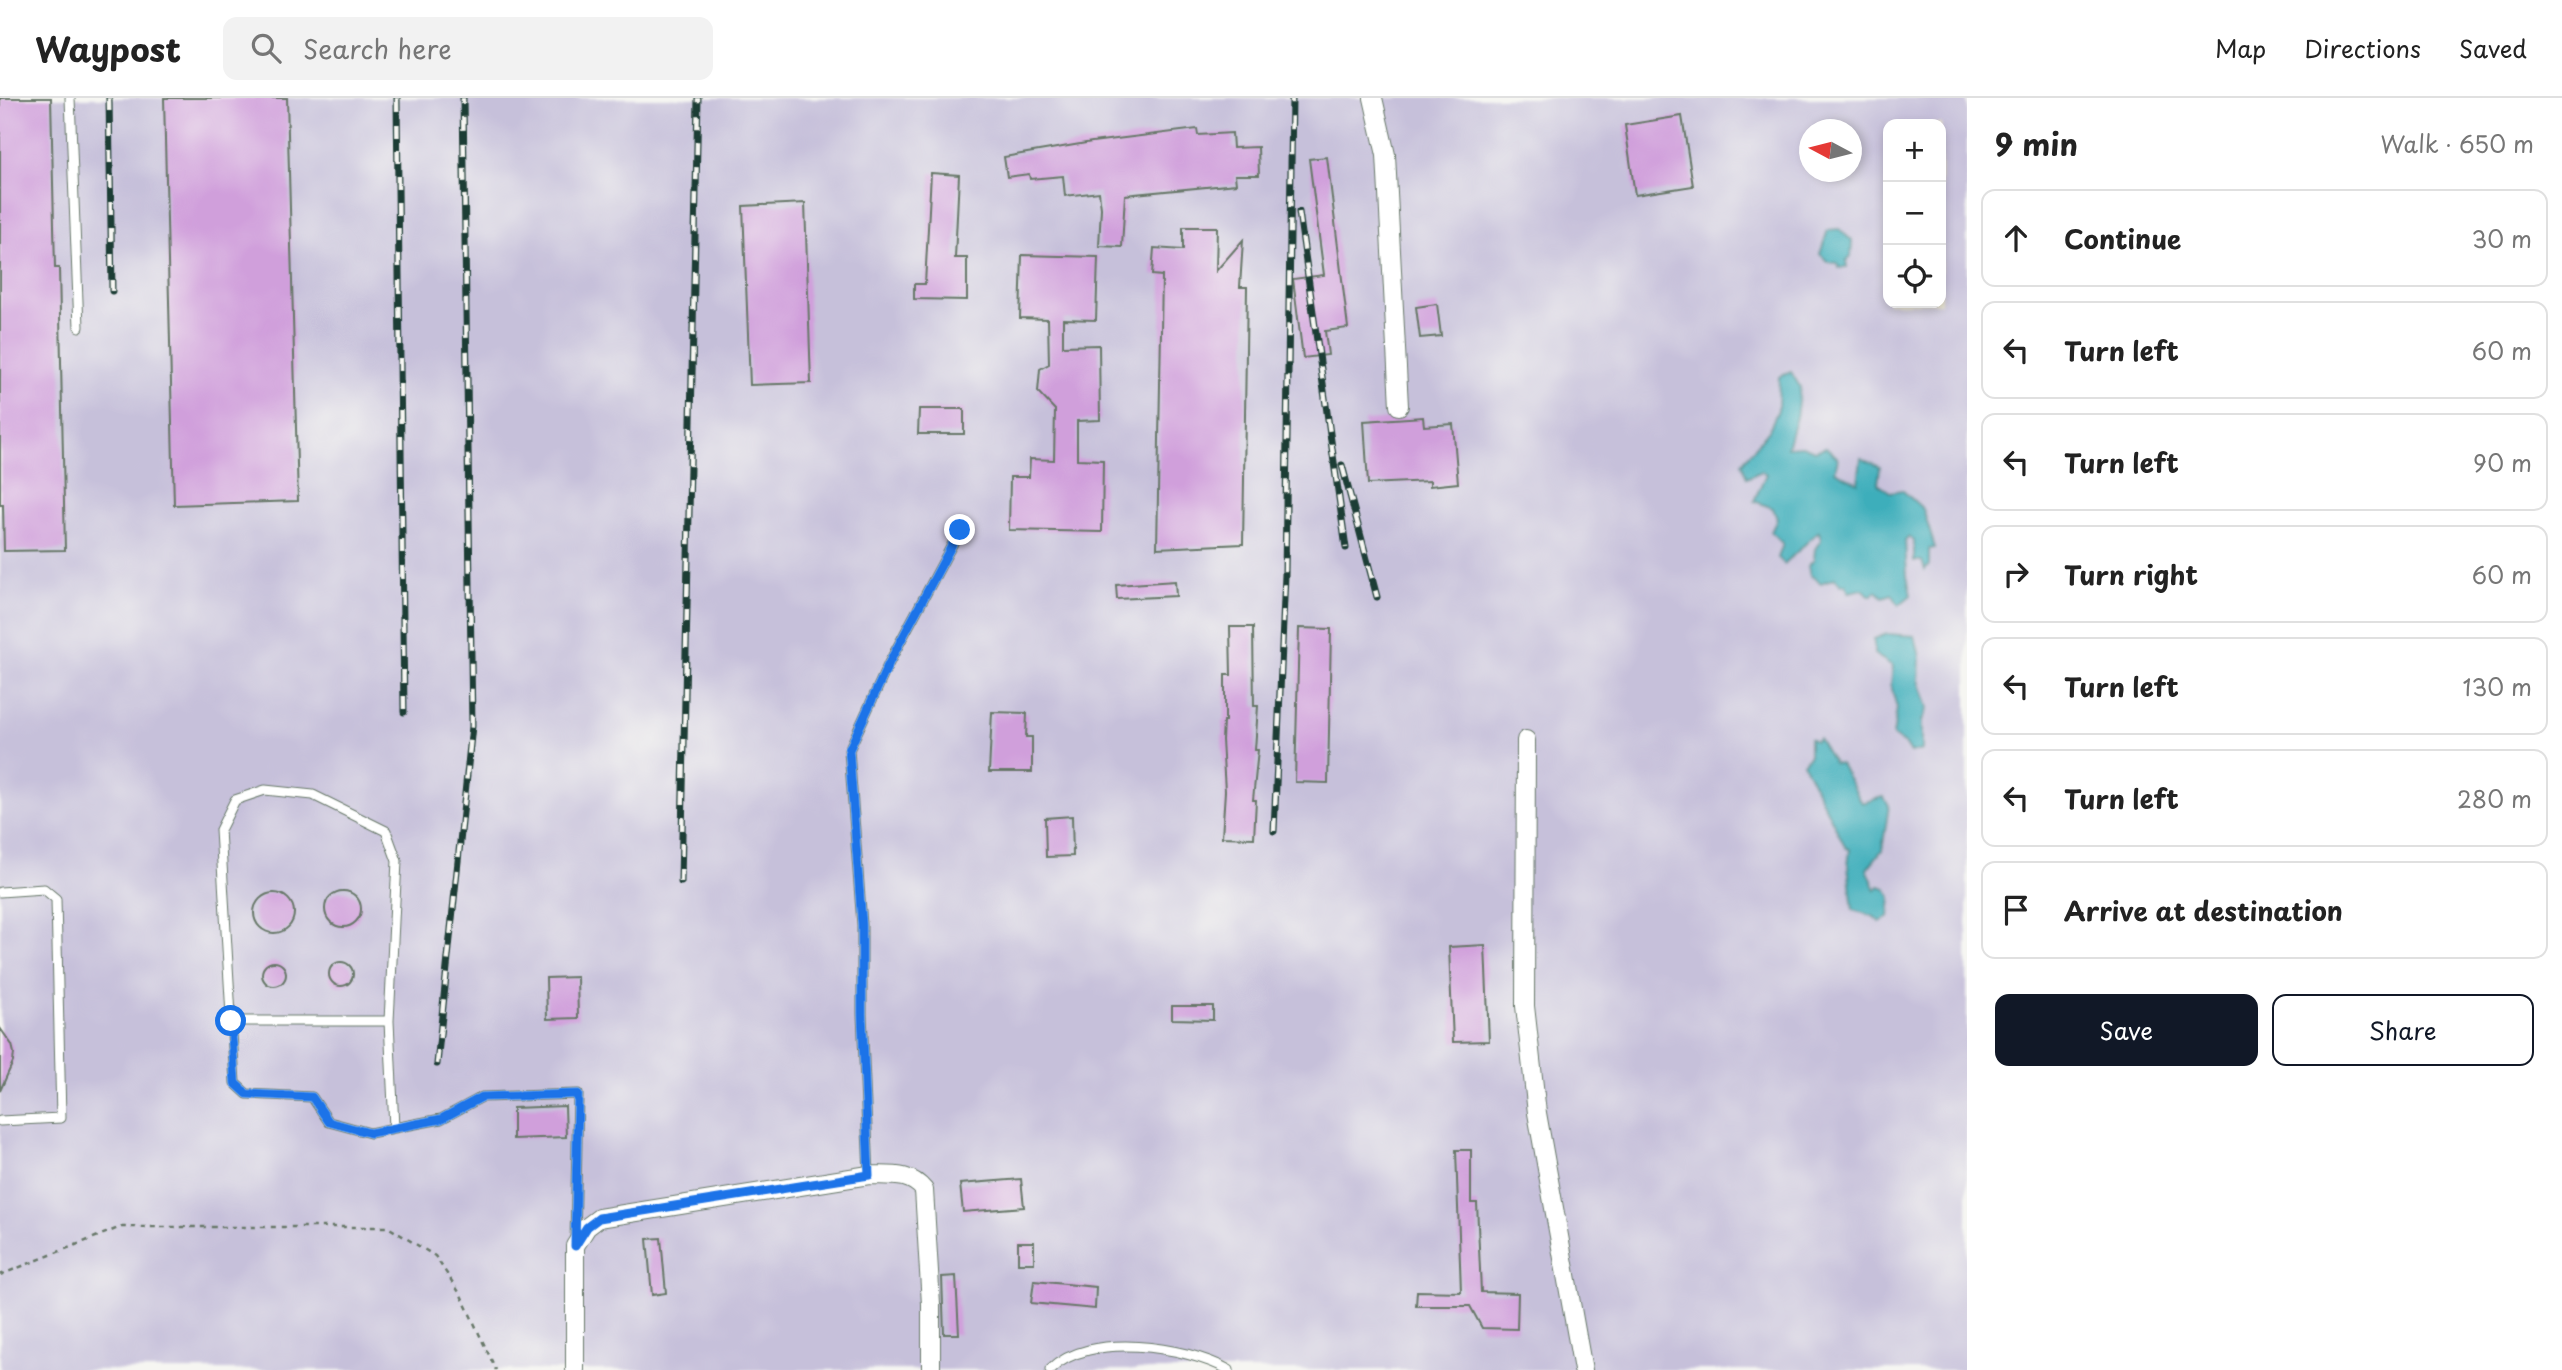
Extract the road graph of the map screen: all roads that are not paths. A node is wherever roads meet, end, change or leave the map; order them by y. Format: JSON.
{"nodes":[{"id":1,"x":70,"y":98,"type":"edge"},
{"id":2,"x":1373,"y":98,"type":"edge"},
{"id":3,"x":79,"y":327,"type":"dead end"},
{"id":4,"x":1399,"y":406,"type":"dead end"},
{"id":5,"x":960,"y":530,"type":"dead end"},
{"id":6,"x":1526,"y":740,"type":"dead end"},
{"id":7,"x":0,"y":892,"type":"edge"},
{"id":8,"x":231,"y":1021,"type":"junction"},
{"id":9,"x":389,"y":1021,"type":"junction"},
{"id":10,"x":0,"y":1121,"type":"edge"},
{"id":11,"x":394,"y":1128,"type":"junction"},
{"id":12,"x":869,"y":1175,"type":"junction"},
{"id":13,"x":575,"y":1246,"type":"junction"},
{"id":14,"x":575,"y":1370,"type":"edge"},
{"id":15,"x":931,"y":1370,"type":"edge"},
{"id":16,"x":1050,"y":1370,"type":"edge"},
{"id":17,"x":1229,"y":1370,"type":"edge"},
{"id":18,"x":1583,"y":1370,"type":"edge"}],
"edges":[{"from":1,"to":3,"type":"lane"},
{"from":2,"to":4,"type":"street"},
{"from":5,"to":12,"type":"lane"},
{"from":6,"to":18,"type":"street"},
{"from":7,"to":10,"type":"lane"},
{"from":8,"to":9,"type":"lane"},
{"from":8,"to":9,"type":"lane"},
{"from":8,"to":11,"type":"lane"},
{"from":9,"to":11,"type":"lane"},
{"from":11,"to":13,"type":"lane"},
{"from":12,"to":13,"type":"street"},
{"from":12,"to":15,"type":"street"},
{"from":13,"to":14,"type":"street"},
{"from":16,"to":17,"type":"lane"}]}
